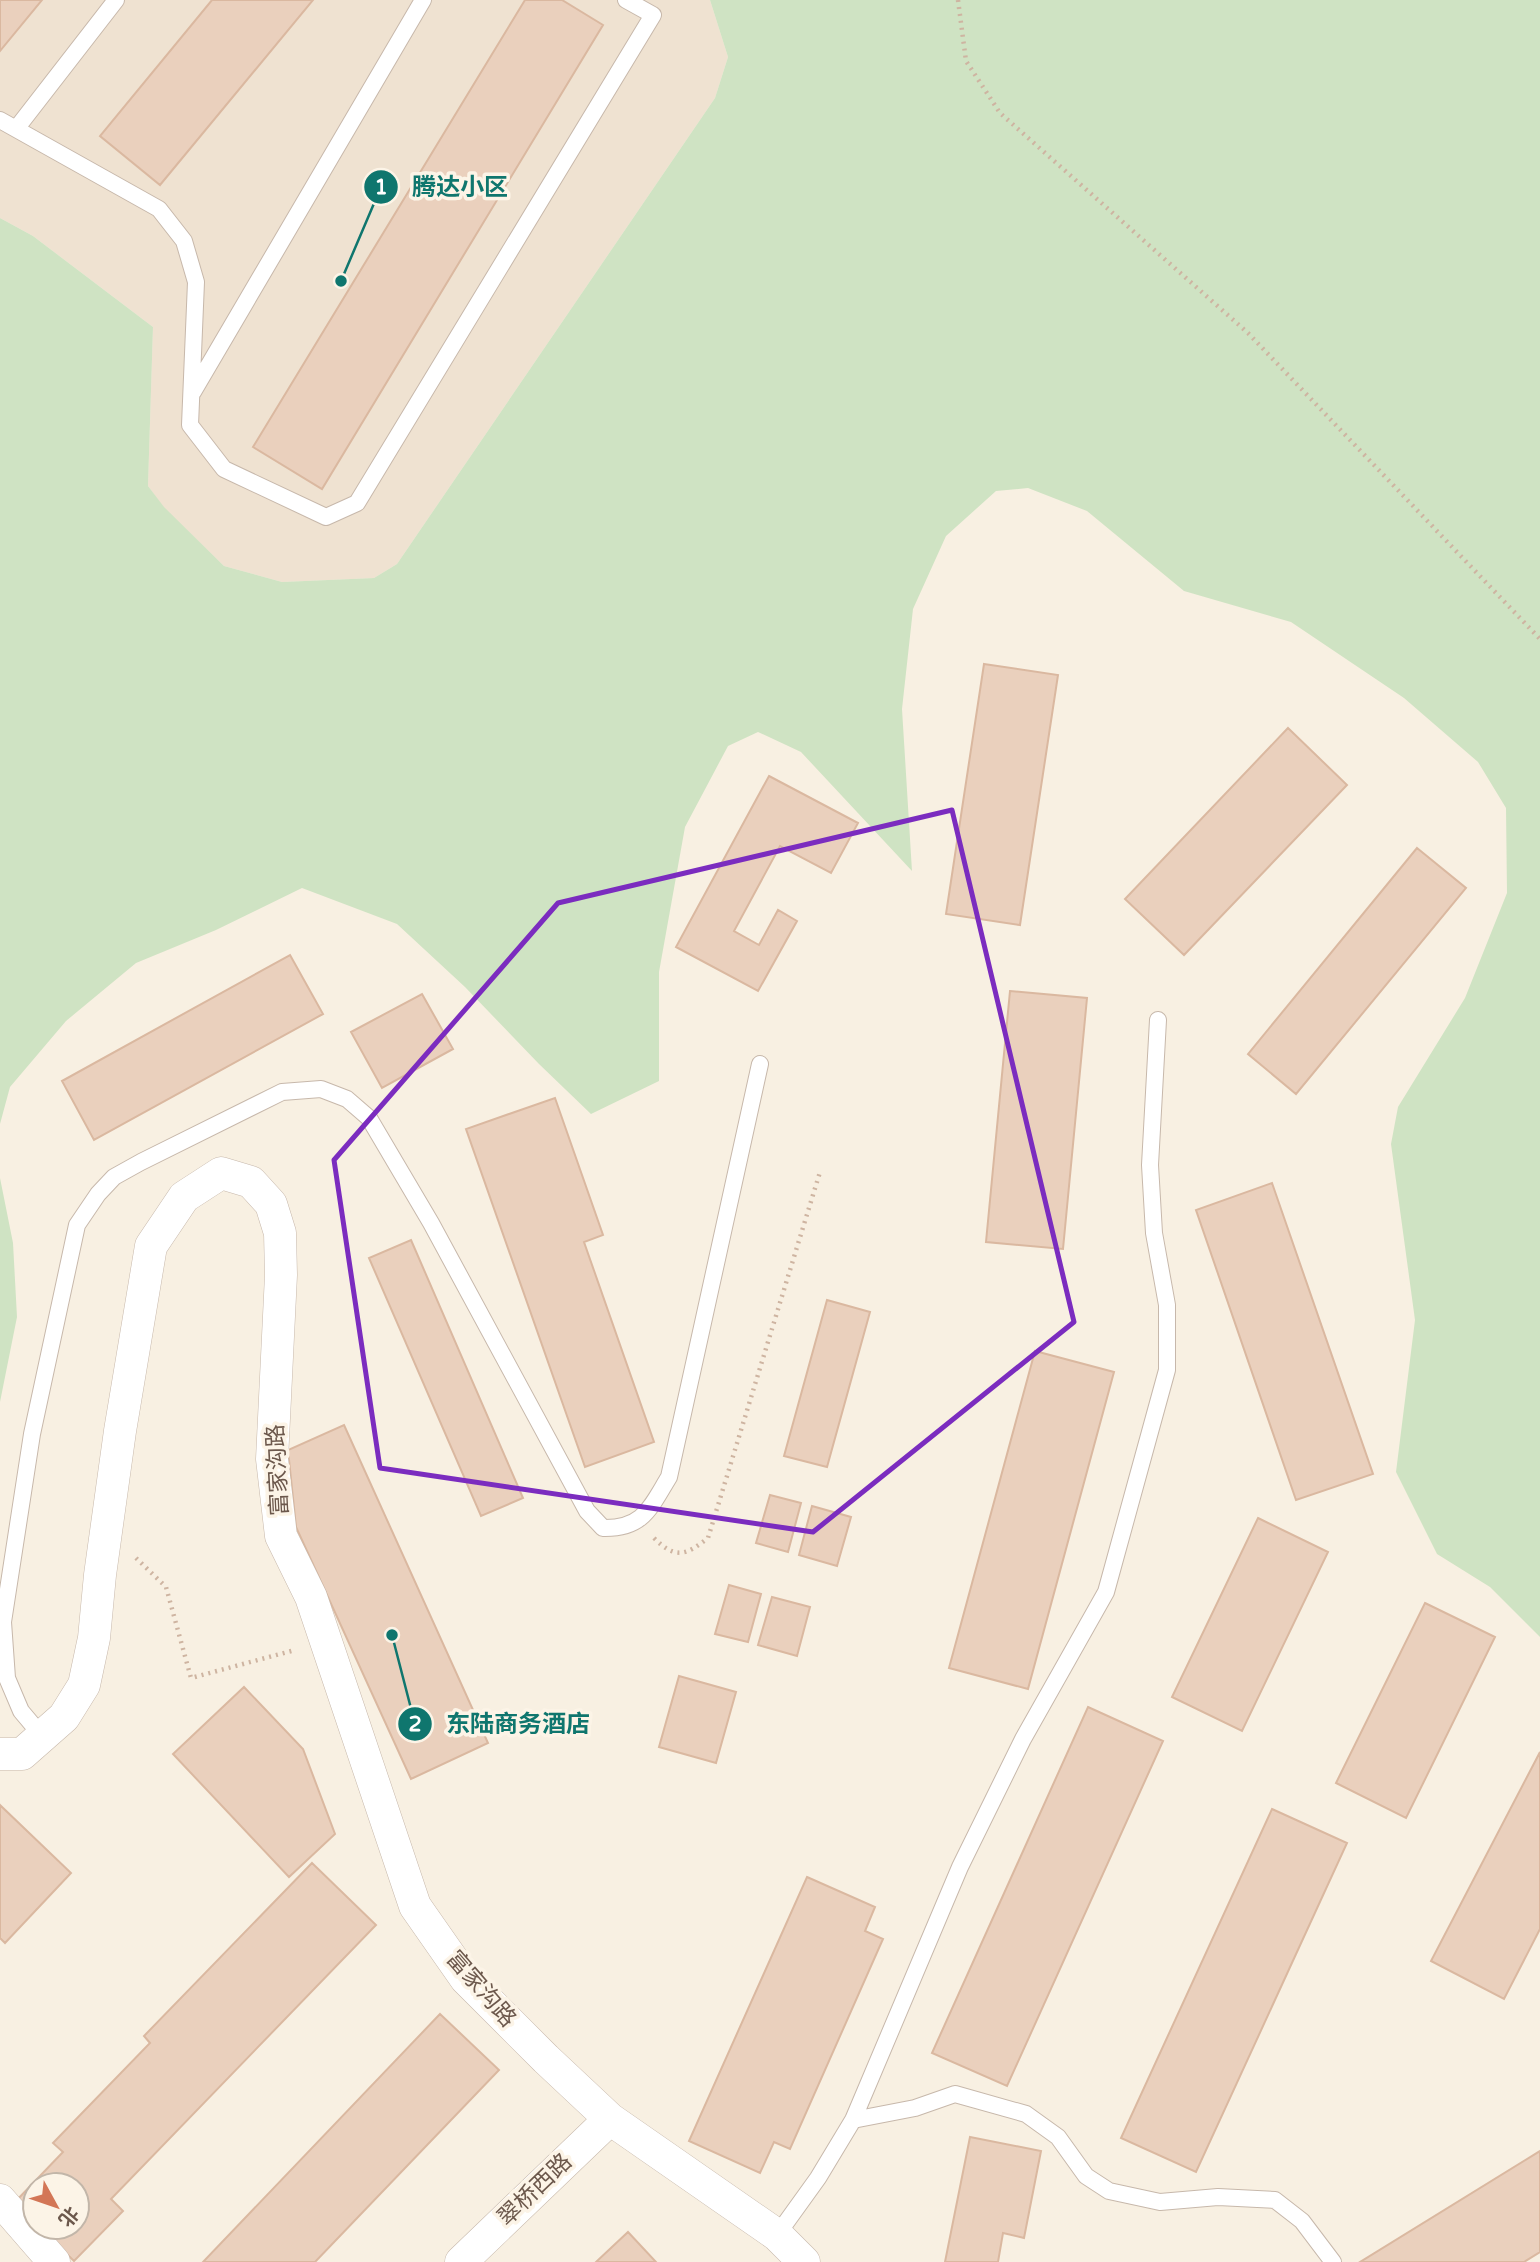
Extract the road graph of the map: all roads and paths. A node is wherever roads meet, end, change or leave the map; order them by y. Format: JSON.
{"nodes":[{"id":1,"x":116,"y":0,"type":"edge"},
{"id":2,"x":423,"y":0,"type":"edge"},
{"id":3,"x":626,"y":0,"type":"edge"},
{"id":4,"x":958,"y":0,"type":"edge"},
{"id":5,"x":0,"y":120,"type":"edge"},
{"id":6,"x":16,"y":129,"type":"junction"},
{"id":7,"x":191,"y":394,"type":"junction"},
{"id":8,"x":1540,"y":639,"type":"edge"},
{"id":9,"x":1158,"y":1020,"type":"dead end"},
{"id":10,"x":760,"y":1064,"type":"dead end"},
{"id":11,"x":820,"y":1172,"type":"dead end"},
{"id":12,"x":637,"y":1520,"type":"junction"},
{"id":13,"x":107,"y":1528,"type":"junction"},
{"id":14,"x":326,"y":1642,"type":"junction"},
{"id":15,"x":42,"y":1736,"type":"junction"},
{"id":16,"x":0,"y":1754,"type":"edge"},
{"id":17,"x":610,"y":2119,"type":"junction"},
{"id":18,"x":853,"y":2120,"type":"junction"},
{"id":19,"x":0,"y":2200,"type":"edge"},
{"id":20,"x":777,"y":2235,"type":"junction"},
{"id":21,"x":54,"y":2262,"type":"edge"},
{"id":22,"x":461,"y":2262,"type":"edge"},
{"id":23,"x":804,"y":2262,"type":"edge"},
{"id":24,"x":1333,"y":2262,"type":"edge"}],
"edges":[{"from":1,"to":6,"type":"lane"},
{"from":2,"to":7,"type":"lane"},
{"from":3,"to":7,"type":"lane"},
{"from":4,"to":8,"type":"path"},
{"from":5,"to":6,"type":"lane"},
{"from":6,"to":7,"type":"lane"},
{"from":9,"to":18,"type":"lane"},
{"from":10,"to":12,"type":"lane"},
{"from":11,"to":12,"type":"path"},
{"from":12,"to":15,"type":"lane"},
{"from":13,"to":14,"type":"path"},
{"from":13,"to":14,"type":"street","name":"富家沟路"},
{"from":13,"to":15,"type":"street","name":"富家沟路"},
{"from":14,"to":17,"type":"street","name":"富家沟路"},
{"from":15,"to":16,"type":"street","name":"富家沟路"},
{"from":17,"to":20,"type":"street","name":"富家沟路"},
{"from":17,"to":22,"type":"street","name":"翠桥西路"},
{"from":18,"to":20,"type":"lane"},
{"from":18,"to":24,"type":"lane"},
{"from":19,"to":21,"type":"street"},
{"from":20,"to":23,"type":"street","name":"富家沟路"}]}
